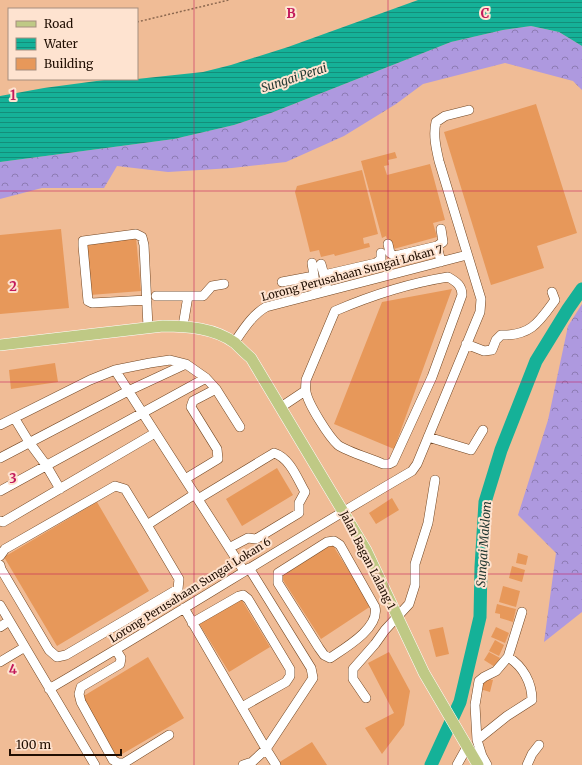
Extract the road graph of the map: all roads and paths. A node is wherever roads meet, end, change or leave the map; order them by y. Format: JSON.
{"nodes":[{"id":1,"x":229,"y":0,"type":"edge"},
{"id":2,"x":138,"y":22,"type":"edge"},
{"id":3,"x":469,"y":110,"type":"dead end"},
{"id":4,"x":441,"y":230,"type":"dead end"},
{"id":5,"x":388,"y":244,"type":"dead end"},
{"id":6,"x":437,"y":246,"type":"junction"},
{"id":7,"x":381,"y":253,"type":"dead end"},
{"id":8,"x":467,"y":255,"type":"junction"},
{"id":9,"x":441,"y":262,"type":"junction"},
{"id":10,"x":324,"y":275,"type":"junction"},
{"id":11,"x":314,"y":276,"type":"junction"},
{"id":12,"x":282,"y":282,"type":"dead end"},
{"id":13,"x":224,"y":284,"type":"dead end"},
{"id":14,"x":327,"y":290,"type":"junction"},
{"id":15,"x":552,"y":292,"type":"dead end"},
{"id":16,"x":316,"y":293,"type":"junction"},
{"id":17,"x":188,"y":296,"type":"junction"},
{"id":18,"x":152,"y":298,"type":"junction"},
{"id":19,"x":148,"y":326,"type":"junction"},
{"id":20,"x":183,"y":326,"type":"junction"},
{"id":21,"x":234,"y":342,"type":"junction"},
{"id":22,"x":466,"y":344,"type":"junction"},
{"id":23,"x":0,"y":345,"type":"edge"},
{"id":24,"x":186,"y":364,"type":"junction"},
{"id":25,"x":115,"y":370,"type":"junction"},
{"id":26,"x":206,"y":378,"type":"junction"},
{"id":27,"x":216,"y":389,"type":"junction"},
{"id":28,"x":128,"y":391,"type":"junction"},
{"id":29,"x":305,"y":391,"type":"junction"},
{"id":30,"x":281,"y":407,"type":"junction"},
{"id":31,"x":142,"y":413,"type":"junction"},
{"id":32,"x":15,"y":419,"type":"junction"},
{"id":33,"x":0,"y":425,"type":"edge"},
{"id":34,"x":240,"y":427,"type":"dead end"},
{"id":35,"x":483,"y":430,"type":"dead end"},
{"id":36,"x":155,"y":433,"type":"junction"},
{"id":37,"x":428,"y":437,"type":"junction"},
{"id":38,"x":29,"y":442,"type":"junction"},
{"id":39,"x":0,"y":458,"type":"edge"},
{"id":40,"x":46,"y":465,"type":"junction"},
{"id":41,"x":185,"y":479,"type":"junction"},
{"id":42,"x":435,"y":480,"type":"dead end"},
{"id":43,"x":60,"y":489,"type":"junction"},
{"id":44,"x":0,"y":491,"type":"edge"},
{"id":45,"x":196,"y":497,"type":"junction"},
{"id":46,"x":344,"y":511,"type":"junction"},
{"id":47,"x":0,"y":521,"type":"edge"},
{"id":48,"x":147,"y":525,"type":"junction"},
{"id":49,"x":230,"y":548,"type":"junction"},
{"id":50,"x":0,"y":556,"type":"edge"},
{"id":51,"x":0,"y":565,"type":"edge"},
{"id":52,"x":247,"y":569,"type":"junction"},
{"id":53,"x":0,"y":605,"type":"edge"},
{"id":54,"x":184,"y":608,"type":"junction"},
{"id":55,"x":522,"y":612,"type":"dead end"},
{"id":56,"x":397,"y":616,"type":"junction"},
{"id":57,"x":9,"y":621,"type":"junction"},
{"id":58,"x":192,"y":623,"type":"junction"},
{"id":59,"x":0,"y":627,"type":"edge"},
{"id":60,"x":352,"y":644,"type":"junction"},
{"id":61,"x":25,"y":647,"type":"junction"},
{"id":62,"x":116,"y":650,"type":"junction"},
{"id":63,"x":364,"y":657,"type":"junction"},
{"id":64,"x":508,"y":657,"type":"junction"},
{"id":65,"x":0,"y":662,"type":"edge"},
{"id":66,"x":49,"y":689,"type":"junction"},
{"id":67,"x":366,"y":698,"type":"dead end"},
{"id":68,"x":242,"y":707,"type":"junction"},
{"id":69,"x":169,"y":735,"type":"dead end"},
{"id":70,"x":477,"y":740,"type":"junction"},
{"id":71,"x":466,"y":745,"type":"junction"},
{"id":72,"x":539,"y":745,"type":"dead end"},
{"id":73,"x":266,"y":749,"type":"junction"},
{"id":74,"x":95,"y":765,"type":"edge"},
{"id":75,"x":243,"y":765,"type":"edge"},
{"id":76,"x":276,"y":765,"type":"edge"},
{"id":77,"x":457,"y":765,"type":"edge"},
{"id":78,"x":478,"y":765,"type":"edge"},
{"id":79,"x":488,"y":765,"type":"edge"},
{"id":80,"x":527,"y":765,"type":"edge"}],
"edges":[{"from":1,"to":2,"type":"path"},
{"from":3,"to":8,"type":"street","name":"Lorong Perusahaan Sungai Lokan 6"},
{"from":4,"to":6,"type":"street"},
{"from":5,"to":6,"type":"street"},
{"from":6,"to":9,"type":"street"},
{"from":7,"to":10,"type":"street"},
{"from":8,"to":9,"type":"street","name":"Lorong Perusahaan Sungai Lokan 7"},
{"from":8,"to":22,"type":"street","name":"Lorong Perusahaan Sungai Lokan 6"},
{"from":9,"to":14,"type":"street","name":"Lorong Perusahaan Sungai Lokan 7"},
{"from":10,"to":11,"type":"street"},
{"from":10,"to":14,"type":"street"},
{"from":11,"to":12,"type":"street"},
{"from":11,"to":16,"type":"street"},
{"from":13,"to":17,"type":"street"},
{"from":14,"to":16,"type":"street","name":"Lorong Perusahaan Sungai Lokan 7"},
{"from":15,"to":22,"type":"street"},
{"from":16,"to":21,"type":"street","name":"Lorong Perusahaan Sungai Lokan 7"},
{"from":17,"to":18,"type":"street"},
{"from":17,"to":20,"type":"street"},
{"from":18,"to":18,"type":"street"},
{"from":18,"to":19,"type":"street"},
{"from":19,"to":20,"type":"main road","name":"Jalan Bagan Lalang 1"},
{"from":19,"to":23,"type":"main road","name":"Jalan Bagan Lalang 1"},
{"from":20,"to":21,"type":"main road","name":"Jalan Bagan Lalang 1"},
{"from":21,"to":30,"type":"main road","name":"Jalan Bagan Lalang 1"},
{"from":22,"to":37,"type":"street","name":"Lorong Perusahaan Sungai Lokan 6"},
{"from":24,"to":25,"type":"street"},
{"from":24,"to":26,"type":"street"},
{"from":24,"to":28,"type":"street"},
{"from":25,"to":28,"type":"street"},
{"from":25,"to":32,"type":"street"},
{"from":26,"to":27,"type":"street"},
{"from":26,"to":31,"type":"street"},
{"from":27,"to":34,"type":"street"},
{"from":27,"to":41,"type":"street"},
{"from":28,"to":31,"type":"street"},
{"from":28,"to":38,"type":"street"},
{"from":29,"to":29,"type":"street"},
{"from":29,"to":30,"type":"street"},
{"from":30,"to":46,"type":"main road","name":"Jalan Bagan Lalang 1"},
{"from":31,"to":36,"type":"street"},
{"from":31,"to":40,"type":"street"},
{"from":32,"to":33,"type":"street"},
{"from":32,"to":38,"type":"street"},
{"from":35,"to":37,"type":"street"},
{"from":36,"to":41,"type":"street"},
{"from":36,"to":43,"type":"street"},
{"from":37,"to":46,"type":"street","name":"Lorong Perusahaan Sungai Lokan 6"},
{"from":38,"to":39,"type":"street"},
{"from":38,"to":40,"type":"street"},
{"from":40,"to":43,"type":"street"},
{"from":40,"to":44,"type":"street"},
{"from":41,"to":45,"type":"street"},
{"from":42,"to":56,"type":"street"},
{"from":43,"to":47,"type":"street"},
{"from":45,"to":48,"type":"street"},
{"from":45,"to":49,"type":"street"},
{"from":45,"to":49,"type":"street"},
{"from":46,"to":52,"type":"street","name":"Lorong Perusahaan Sungai Lokan 6"},
{"from":46,"to":56,"type":"main road","name":"Jalan Bagan Lalang 1"},
{"from":48,"to":50,"type":"street"},
{"from":48,"to":51,"type":"street"},
{"from":49,"to":52,"type":"street"},
{"from":52,"to":54,"type":"street","name":"Lorong Perusahaan Sungai Lokan 6"},
{"from":52,"to":73,"type":"street"},
{"from":53,"to":57,"type":"street"},
{"from":54,"to":58,"type":"street"},
{"from":54,"to":62,"type":"street","name":"Lorong Perusahaan Sungai Lokan 6"},
{"from":55,"to":64,"type":"street"},
{"from":56,"to":63,"type":"street"},
{"from":56,"to":71,"type":"main road","name":"Jalan Bagan Lalang 1"},
{"from":57,"to":59,"type":"street"},
{"from":57,"to":61,"type":"street"},
{"from":58,"to":68,"type":"street"},
{"from":58,"to":68,"type":"street"},
{"from":60,"to":60,"type":"street"},
{"from":60,"to":63,"type":"street"},
{"from":61,"to":65,"type":"street"},
{"from":61,"to":66,"type":"street"},
{"from":62,"to":66,"type":"street","name":"Lorong Perusahaan Sungai Lokan 6"},
{"from":62,"to":69,"type":"street"},
{"from":63,"to":67,"type":"street"},
{"from":64,"to":70,"type":"street"},
{"from":64,"to":70,"type":"street"},
{"from":66,"to":74,"type":"street"},
{"from":68,"to":73,"type":"street"},
{"from":70,"to":79,"type":"street"},
{"from":71,"to":77,"type":"street"},
{"from":71,"to":78,"type":"main road","name":"Jalan Bagan Lalang 1"},
{"from":72,"to":80,"type":"street"},
{"from":73,"to":75,"type":"street"},
{"from":73,"to":76,"type":"street"}]}
